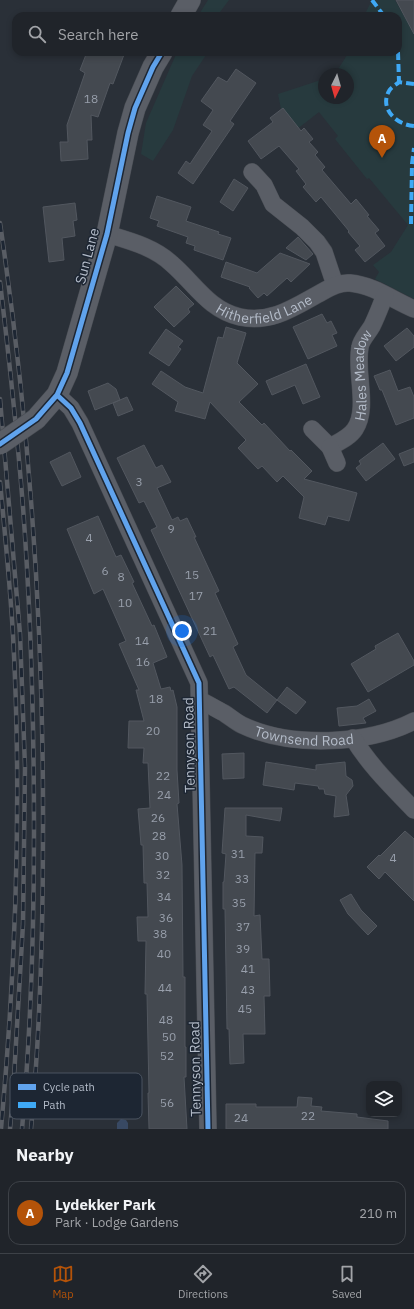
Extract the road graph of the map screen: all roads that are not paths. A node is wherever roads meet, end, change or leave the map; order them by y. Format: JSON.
{"nodes":[{"id":1,"x":190,"y":0,"type":"edge"},
{"id":2,"x":183,"y":12,"type":"edge"},
{"id":3,"x":160,"y":56,"type":"edge"},
{"id":4,"x":252,"y":172,"type":"dead end"},
{"id":5,"x":106,"y":234,"type":"junction"},
{"id":6,"x":334,"y":285,"type":"junction"},
{"id":7,"x":385,"y":295,"type":"junction"},
{"id":8,"x":414,"y":309,"type":"edge"},
{"id":9,"x":57,"y":395,"type":"junction"},
{"id":10,"x":312,"y":429,"type":"dead end"},
{"id":11,"x":0,"y":444,"type":"edge"},
{"id":12,"x":330,"y":447,"type":"junction"},
{"id":13,"x":337,"y":463,"type":"dead end"},
{"id":14,"x":200,"y":700,"type":"junction"},
{"id":15,"x":414,"y":721,"type":"edge"},
{"id":16,"x":353,"y":738,"type":"junction"},
{"id":17,"x":414,"y":810,"type":"edge"},
{"id":18,"x":208,"y":1129,"type":"edge"}],
"edges":[{"from":1,"to":2,"type":"street"},
{"from":3,"to":5,"type":"street","name":"Sun Lane"},
{"from":4,"to":6,"type":"street"},
{"from":5,"to":6,"type":"street","name":"Hitherfield Lane"},
{"from":5,"to":9,"type":"street","name":"Sun Lane"},
{"from":6,"to":7,"type":"street","name":"Hitherfield Lane"},
{"from":7,"to":8,"type":"street","name":"Hitherfield Lane"},
{"from":7,"to":12,"type":"street","name":"Hales Meadow"},
{"from":9,"to":11,"type":"street","name":"Sun Lane","bridge":true},
{"from":9,"to":14,"type":"street","name":"Tennyson Road"},
{"from":10,"to":12,"type":"street"},
{"from":12,"to":13,"type":"street"},
{"from":14,"to":16,"type":"street","name":"Townsend Road"},
{"from":14,"to":18,"type":"street","name":"Tennyson Road"},
{"from":15,"to":16,"type":"street","name":"Townsend Road"},
{"from":16,"to":17,"type":"street"}]}
